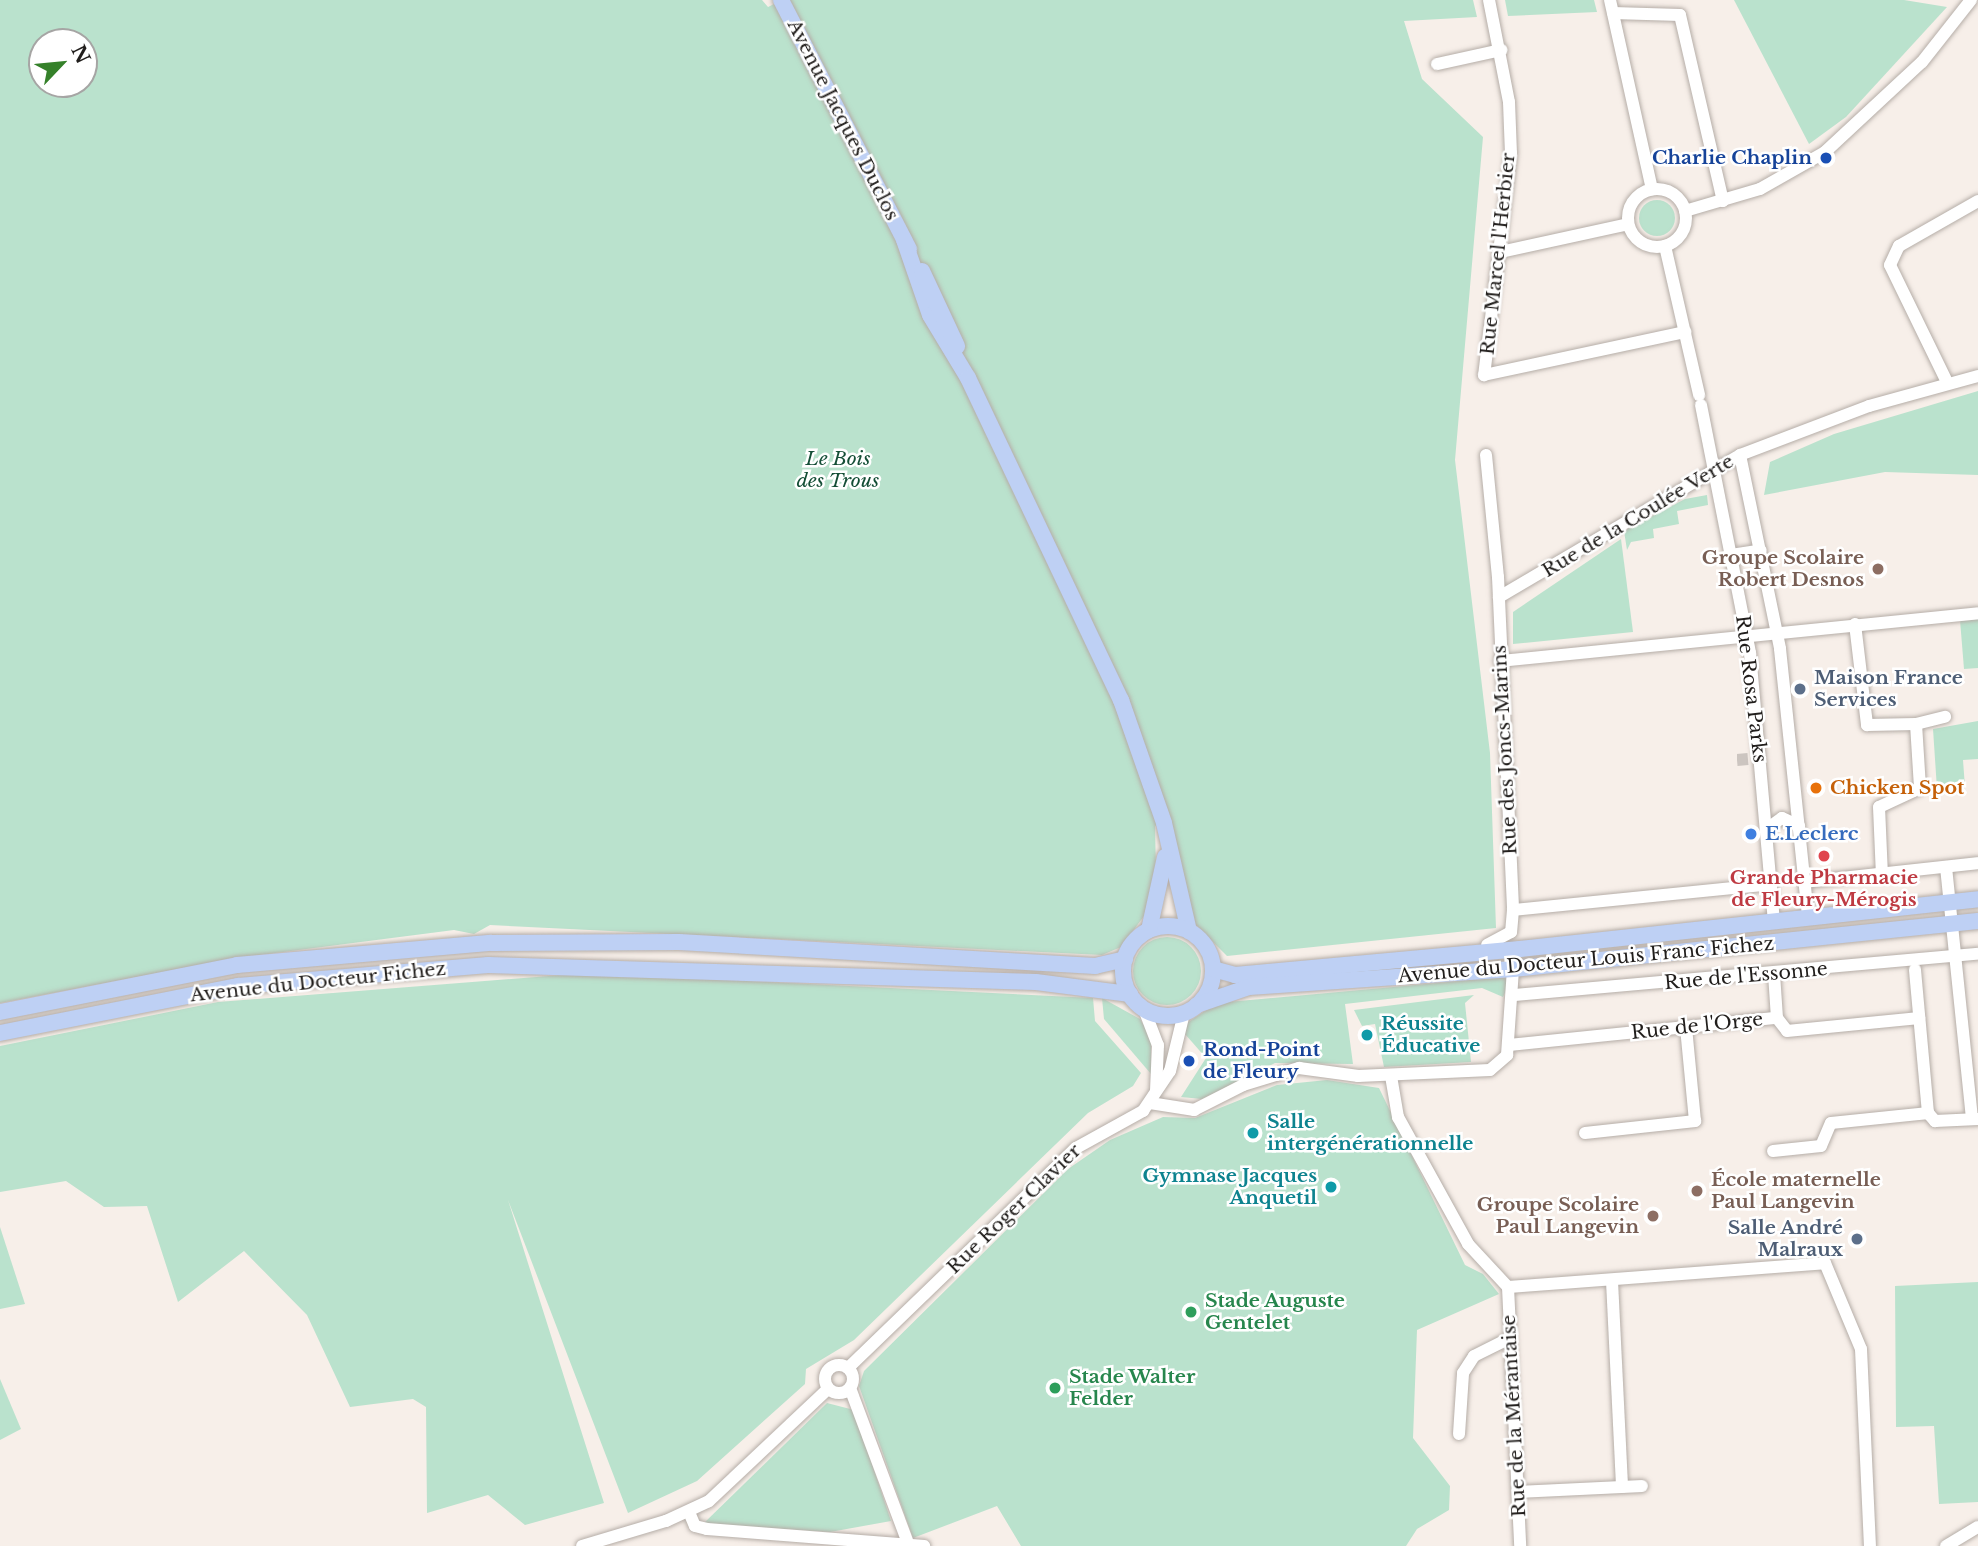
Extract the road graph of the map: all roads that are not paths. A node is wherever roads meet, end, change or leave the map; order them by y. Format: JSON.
{"nodes":[{"id":1,"x":781,"y":0,"type":"edge"},
{"id":2,"x":1489,"y":0,"type":"edge"},
{"id":3,"x":1971,"y":0,"type":"edge"},
{"id":4,"x":1612,"y":6,"type":"edge"},
{"id":5,"x":1501,"y":50,"type":"junction"},
{"id":6,"x":1437,"y":64,"type":"dead end"},
{"id":7,"x":1652,"y":189,"type":"junction"},
{"id":8,"x":1723,"y":201,"type":"junction"},
{"id":9,"x":1978,"y":201,"type":"edge"},
{"id":10,"x":1685,"y":211,"type":"junction"},
{"id":11,"x":1628,"y":224,"type":"junction"},
{"id":12,"x":1665,"y":246,"type":"junction"},
{"id":13,"x":1500,"y":253,"type":"junction"},
{"id":14,"x":1685,"y":332,"type":"junction"},
{"id":15,"x":1978,"y":376,"type":"edge"},
{"id":16,"x":1947,"y":383,"type":"junction"},
{"id":17,"x":1486,"y":455,"type":"dead end"},
{"id":18,"x":1740,"y":456,"type":"junction"},
{"id":19,"x":1717,"y":467,"type":"junction"},
{"id":20,"x":1761,"y":550,"type":"junction"},
{"id":21,"x":1731,"y":555,"type":"junction"},
{"id":22,"x":1499,"y":597,"type":"junction"},
{"id":23,"x":1978,"y":613,"type":"edge"},
{"id":24,"x":1855,"y":624,"type":"junction"},
{"id":25,"x":1778,"y":632,"type":"junction"},
{"id":26,"x":1746,"y":636,"type":"junction"},
{"id":27,"x":1500,"y":661,"type":"junction"},
{"id":28,"x":1945,"y":717,"type":"dead end"},
{"id":29,"x":1916,"y":724,"type":"junction"},
{"id":30,"x":1164,"y":823,"type":"junction"},
{"id":31,"x":1798,"y":826,"type":"junction"},
{"id":32,"x":1768,"y":828,"type":"junction"},
{"id":33,"x":1978,"y":863,"type":"edge"},
{"id":34,"x":1946,"y":867,"type":"junction"},
{"id":35,"x":1882,"y":875,"type":"junction"},
{"id":36,"x":1804,"y":882,"type":"junction"},
{"id":37,"x":1772,"y":884,"type":"junction"},
{"id":38,"x":1978,"y":899,"type":"edge"},
{"id":39,"x":1948,"y":902,"type":"junction"},
{"id":40,"x":1513,"y":910,"type":"junction"},
{"id":41,"x":1978,"y":920,"type":"edge"},
{"id":42,"x":1950,"y":923,"type":"junction"},
{"id":43,"x":1779,"y":926,"type":"junction"},
{"id":44,"x":1807,"y":928,"type":"junction"},
{"id":45,"x":1149,"y":930,"type":"junction"},
{"id":46,"x":1189,"y":931,"type":"junction"},
{"id":47,"x":1978,"y":954,"type":"edge"},
{"id":48,"x":1647,"y":955,"type":"junction"},
{"id":49,"x":1954,"y":956,"type":"junction"},
{"id":50,"x":1125,"y":959,"type":"junction"},
{"id":51,"x":1404,"y":959,"type":"junction"},
{"id":52,"x":1513,"y":969,"type":"junction"},
{"id":53,"x":1213,"y":970,"type":"junction"},
{"id":54,"x":1915,"y":970,"type":"dead end"},
{"id":55,"x":1774,"y":974,"type":"junction"},
{"id":56,"x":1130,"y":994,"type":"junction"},
{"id":57,"x":1515,"y":995,"type":"junction"},
{"id":58,"x":1144,"y":1009,"type":"junction"},
{"id":59,"x":1191,"y":1009,"type":"junction"},
{"id":60,"x":0,"y":1012,"type":"edge"},
{"id":61,"x":1777,"y":1018,"type":"junction"},
{"id":62,"x":1919,"y":1018,"type":"junction"},
{"id":63,"x":1686,"y":1027,"type":"junction"},
{"id":64,"x":0,"y":1033,"type":"edge"},
{"id":65,"x":1509,"y":1045,"type":"junction"},
{"id":66,"x":1391,"y":1076,"type":"junction"},
{"id":67,"x":1152,"y":1100,"type":"junction"},
{"id":68,"x":1928,"y":1113,"type":"junction"},
{"id":69,"x":1975,"y":1118,"type":"edge"},
{"id":70,"x":1585,"y":1133,"type":"dead end"},
{"id":71,"x":1773,"y":1151,"type":"dead end"},
{"id":72,"x":1612,"y":1281,"type":"junction"},
{"id":73,"x":1508,"y":1287,"type":"junction"},
{"id":74,"x":1510,"y":1338,"type":"junction"},
{"id":75,"x":848,"y":1368,"type":"junction"},
{"id":76,"x":850,"y":1388,"type":"junction"},
{"id":77,"x":828,"y":1389,"type":"junction"},
{"id":78,"x":1459,"y":1434,"type":"dead end"},
{"id":79,"x":1642,"y":1486,"type":"dead end"},
{"id":80,"x":1622,"y":1487,"type":"junction"},
{"id":81,"x":1518,"y":1492,"type":"junction"},
{"id":82,"x":689,"y":1512,"type":"junction"},
{"id":83,"x":1978,"y":1527,"type":"edge"},
{"id":84,"x":909,"y":1545,"type":"edge"},
{"id":85,"x":582,"y":1546,"type":"edge"},
{"id":86,"x":924,"y":1546,"type":"edge"},
{"id":87,"x":1518,"y":1546,"type":"edge"},
{"id":88,"x":1870,"y":1546,"type":"edge"},
{"id":89,"x":1946,"y":1546,"type":"edge"}],
"edges":[{"from":1,"to":30,"type":"main road","name":"Avenue Jacques Duclos"},
{"from":2,"to":5,"type":"street","name":"Rue Marcel l'Herbier"},
{"from":3,"to":8,"type":"street"},
{"from":4,"to":7,"type":"street"},
{"from":4,"to":8,"type":"street"},
{"from":5,"to":6,"type":"street"},
{"from":5,"to":13,"type":"street","name":"Rue Marcel l'Herbier"},
{"from":7,"to":10,"type":"street"},
{"from":7,"to":11,"type":"street"},
{"from":8,"to":10,"type":"street"},
{"from":9,"to":16,"type":"street"},
{"from":10,"to":12,"type":"street"},
{"from":11,"to":12,"type":"street"},
{"from":11,"to":13,"type":"street"},
{"from":12,"to":14,"type":"street","name":"Rue Rosa Parks"},
{"from":13,"to":14,"type":"street","name":"Rue Marcel l'Herbier"},
{"from":14,"to":19,"type":"street","name":"Rue Rosa Parks"},
{"from":15,"to":16,"type":"street","name":"Rue de la Coulée Verte"},
{"from":16,"to":18,"type":"street","name":"Rue de la Coulée Verte"},
{"from":17,"to":22,"type":"street","name":"Rue des Joncs-Marins"},
{"from":18,"to":19,"type":"street","name":"Rue de la Coulée Verte"},
{"from":18,"to":20,"type":"street","name":"Rue Rosa Parks"},
{"from":19,"to":21,"type":"street","name":"Rue Rosa Parks"},
{"from":19,"to":22,"type":"street","name":"Rue de la Coulée Verte"},
{"from":20,"to":21,"type":"street"},
{"from":20,"to":25,"type":"street","name":"Rue Rosa Parks"},
{"from":21,"to":26,"type":"street","name":"Rue Rosa Parks"},
{"from":22,"to":27,"type":"street","name":"Rue des Joncs-Marins"},
{"from":23,"to":24,"type":"street"},
{"from":24,"to":25,"type":"street"},
{"from":24,"to":29,"type":"street"},
{"from":25,"to":26,"type":"street"},
{"from":25,"to":31,"type":"street","name":"Rue Rosa Parks"},
{"from":26,"to":27,"type":"street"},
{"from":26,"to":32,"type":"street","name":"Rue Rosa Parks"},
{"from":27,"to":40,"type":"street","name":"Rue des Joncs-Marins"},
{"from":28,"to":29,"type":"street"},
{"from":29,"to":35,"type":"street"},
{"from":30,"to":45,"type":"main road"},
{"from":30,"to":46,"type":"main road"},
{"from":31,"to":32,"type":"street"},
{"from":31,"to":36,"type":"street","name":"Rue Rosa Parks"},
{"from":32,"to":37,"type":"street","name":"Rue Rosa Parks"},
{"from":33,"to":34,"type":"street"},
{"from":34,"to":35,"type":"street"},
{"from":34,"to":39,"type":"street"},
{"from":35,"to":36,"type":"street"},
{"from":36,"to":44,"type":"street","name":"Rue Rosa Parks"},
{"from":37,"to":40,"type":"street"},
{"from":37,"to":43,"type":"street","name":"Rue Rosa Parks"},
{"from":38,"to":39,"type":"main road","name":"Avenue du Docteur Louis Franc Fichez"},
{"from":39,"to":42,"type":"street"},
{"from":39,"to":44,"type":"main road","name":"Avenue du Docteur Louis Franc Fichez"},
{"from":40,"to":51,"type":"street","name":"Rue des Joncs-Marins"},
{"from":41,"to":42,"type":"main road","name":"Avenue du Docteur Louis Franc Fichez"},
{"from":42,"to":44,"type":"main road","name":"Avenue du Docteur Louis Franc Fichez"},
{"from":42,"to":49,"type":"street"},
{"from":43,"to":44,"type":"main road","name":"Avenue du Docteur Louis Franc Fichez"},
{"from":43,"to":48,"type":"main road"},
{"from":43,"to":51,"type":"main road","name":"Avenue du Docteur Louis Franc Fichez"},
{"from":44,"to":48,"type":"main road","name":"Avenue du Docteur Louis Franc Fichez"},
{"from":45,"to":46,"type":"main road"},
{"from":45,"to":50,"type":"main road"},
{"from":46,"to":53,"type":"main road"},
{"from":47,"to":49,"type":"street","name":"Rue de l'Essonne"},
{"from":48,"to":52,"type":"main road","name":"Avenue du Docteur Louis Franc Fichez"},
{"from":49,"to":55,"type":"street","name":"Rue de l'Essonne"},
{"from":49,"to":69,"type":"street"},
{"from":50,"to":56,"type":"main road"},
{"from":50,"to":60,"type":"main road"},
{"from":51,"to":53,"type":"main road","name":"Avenue du Docteur Louis Franc Fichez"},
{"from":52,"to":57,"type":"street"},
{"from":52,"to":59,"type":"main road","name":"Avenue du Docteur Louis Franc Fichez"},
{"from":53,"to":59,"type":"main road"},
{"from":54,"to":62,"type":"street"},
{"from":55,"to":57,"type":"street","name":"Rue de l'Essonne"},
{"from":55,"to":61,"type":"street"},
{"from":56,"to":58,"type":"main road"},
{"from":56,"to":64,"type":"main road","name":"Avenue du Docteur Fichez"},
{"from":57,"to":65,"type":"street"},
{"from":58,"to":59,"type":"main road"},
{"from":58,"to":67,"type":"street"},
{"from":59,"to":67,"type":"street","name":"Rue Roger Clavier"},
{"from":61,"to":62,"type":"street","name":"Rue de l'Orge"},
{"from":61,"to":63,"type":"street","name":"Rue de l'Orge"},
{"from":62,"to":68,"type":"street"},
{"from":63,"to":65,"type":"street","name":"Rue de l'Orge"},
{"from":63,"to":70,"type":"street"},
{"from":65,"to":66,"type":"street"},
{"from":66,"to":67,"type":"street"},
{"from":66,"to":73,"type":"street"},
{"from":67,"to":75,"type":"street","name":"Rue Roger Clavier"},
{"from":68,"to":69,"type":"street"},
{"from":68,"to":71,"type":"street"},
{"from":72,"to":73,"type":"street"},
{"from":72,"to":80,"type":"street"},
{"from":72,"to":88,"type":"street"},
{"from":73,"to":74,"type":"street","name":"Rue de la Mérantaise"},
{"from":74,"to":78,"type":"street"},
{"from":74,"to":81,"type":"street","name":"Rue de la Mérantaise"},
{"from":75,"to":76,"type":"street"},
{"from":75,"to":77,"type":"street","name":"Rue Roger Clavier"},
{"from":76,"to":77,"type":"street"},
{"from":76,"to":84,"type":"street"},
{"from":77,"to":82,"type":"street"},
{"from":79,"to":80,"type":"street"},
{"from":80,"to":81,"type":"street"},
{"from":81,"to":87,"type":"street","name":"Rue de la Mérantaise"},
{"from":82,"to":84,"type":"street"},
{"from":82,"to":85,"type":"street"},
{"from":83,"to":89,"type":"street"},
{"from":84,"to":86,"type":"street"}]}
